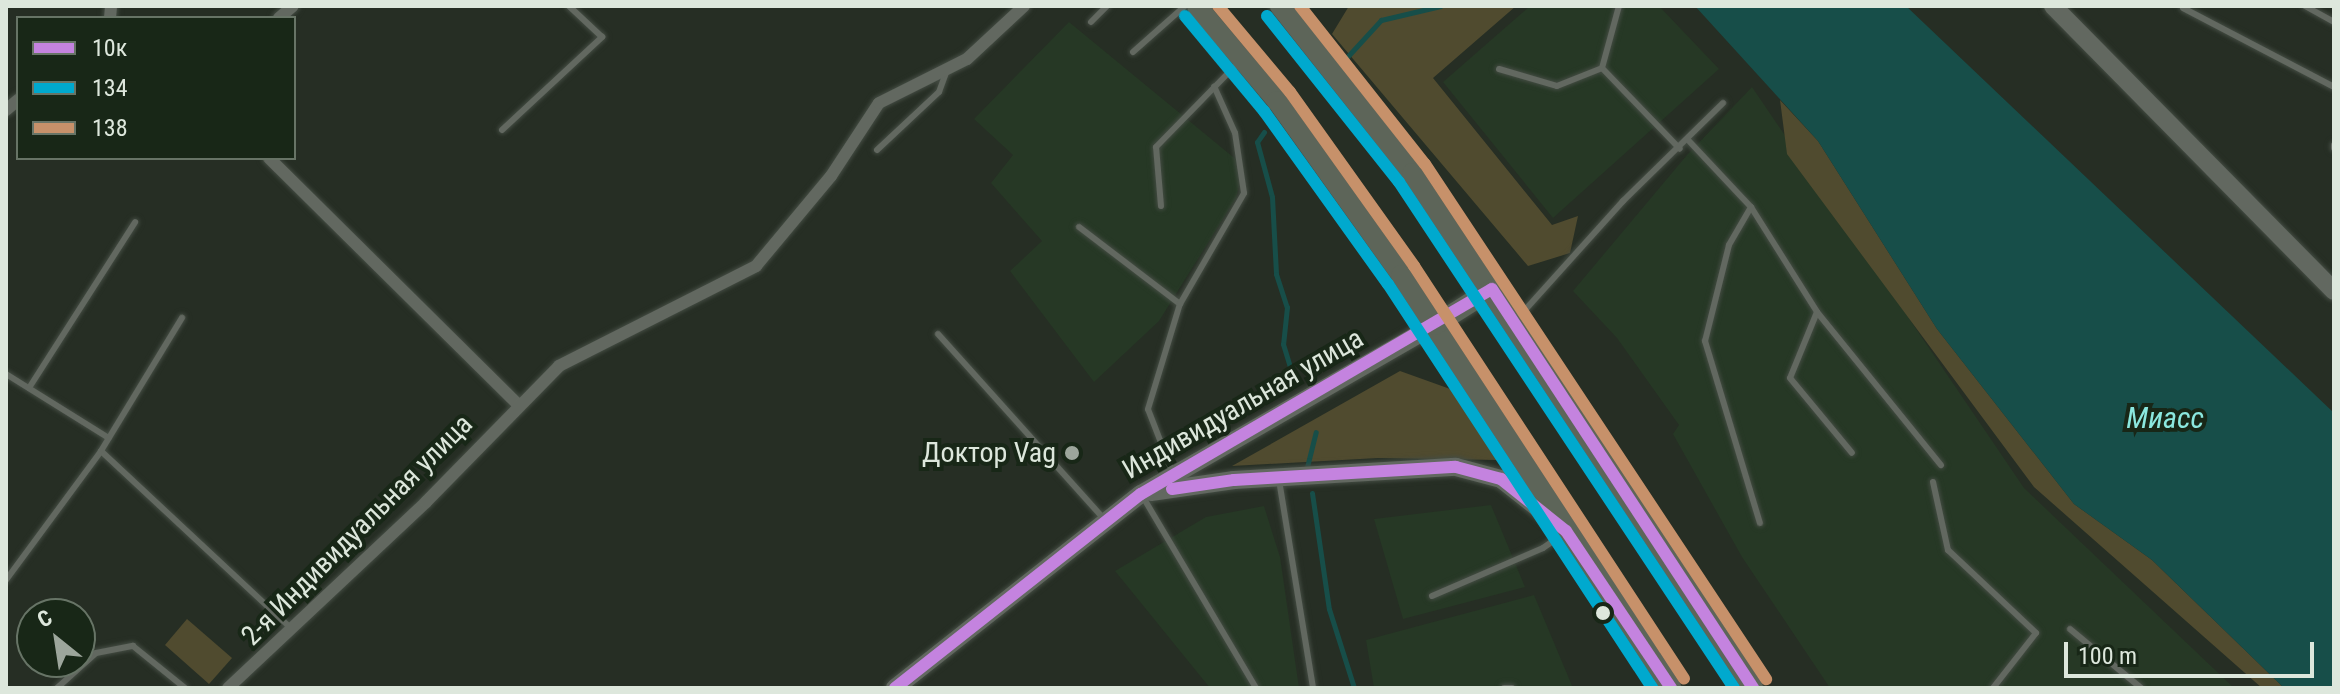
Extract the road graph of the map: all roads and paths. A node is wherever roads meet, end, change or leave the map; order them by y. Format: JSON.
{"nodes":[{"id":1,"x":569,"y":6,"type":"edge"},
{"id":2,"x":1024,"y":6,"type":"edge"},
{"id":3,"x":1107,"y":6,"type":"edge"},
{"id":4,"x":1185,"y":6,"type":"edge"},
{"id":5,"x":1197,"y":6,"type":"edge"},
{"id":6,"x":1280,"y":6,"type":"edge"},
{"id":7,"x":1619,"y":6,"type":"edge"},
{"id":8,"x":2053,"y":6,"type":"edge"},
{"id":9,"x":2305,"y":6,"type":"edge"},
{"id":10,"x":2183,"y":8,"type":"dead end"},
{"id":11,"x":1091,"y":22,"type":"dead end"},
{"id":12,"x":2334,"y":22,"type":"edge"},
{"id":13,"x":1133,"y":52,"type":"dead end"},
{"id":14,"x":1242,"y":60,"type":"junction"},
{"id":15,"x":1602,"y":68,"type":"junction"},
{"id":16,"x":948,"y":69,"type":"junction"},
{"id":17,"x":1499,"y":69,"type":"dead end"},
{"id":18,"x":1214,"y":86,"type":"junction"},
{"id":19,"x":2334,"y":87,"type":"edge"},
{"id":20,"x":1723,"y":103,"type":"dead end"},
{"id":21,"x":502,"y":130,"type":"dead end"},
{"id":22,"x":1688,"y":140,"type":"junction"},
{"id":23,"x":1680,"y":149,"type":"junction"},
{"id":24,"x":877,"y":150,"type":"dead end"},
{"id":25,"x":271,"y":160,"type":"edge"},
{"id":26,"x":1161,"y":206,"type":"dead end"},
{"id":27,"x":1751,"y":207,"type":"junction"},
{"id":28,"x":135,"y":222,"type":"dead end"},
{"id":29,"x":1079,"y":227,"type":"dead end"},
{"id":30,"x":1492,"y":289,"type":"junction"},
{"id":31,"x":2334,"y":291,"type":"edge"},
{"id":32,"x":1180,"y":304,"type":"junction"},
{"id":33,"x":1817,"y":312,"type":"junction"},
{"id":34,"x":182,"y":318,"type":"dead end"},
{"id":35,"x":1514,"y":323,"type":"junction"},
{"id":36,"x":1435,"y":325,"type":"junction"},
{"id":37,"x":938,"y":334,"type":"dead end"},
{"id":38,"x":6,"y":374,"type":"edge"},
{"id":39,"x":29,"y":388,"type":"junction"},
{"id":40,"x":518,"y":404,"type":"junction"},
{"id":41,"x":109,"y":438,"type":"junction"},
{"id":42,"x":101,"y":451,"type":"junction"},
{"id":43,"x":1852,"y":453,"type":"dead end"},
{"id":44,"x":1941,"y":465,"type":"dead end"},
{"id":45,"x":1174,"y":475,"type":"junction"},
{"id":46,"x":1278,"y":477,"type":"junction"},
{"id":47,"x":1933,"y":482,"type":"dead end"},
{"id":48,"x":1141,"y":494,"type":"junction"},
{"id":49,"x":1106,"y":521,"type":"junction"},
{"id":50,"x":1760,"y":523,"type":"dead end"},
{"id":51,"x":1566,"y":531,"type":"junction"},
{"id":52,"x":6,"y":580,"type":"edge"},
{"id":53,"x":1432,"y":596,"type":"dead end"},
{"id":54,"x":291,"y":628,"type":"junction"},
{"id":55,"x":2070,"y":629,"type":"dead end"},
{"id":56,"x":57,"y":688,"type":"edge"},
{"id":57,"x":185,"y":688,"type":"edge"},
{"id":58,"x":228,"y":688,"type":"edge"},
{"id":59,"x":895,"y":688,"type":"edge"},
{"id":60,"x":1256,"y":688,"type":"edge"},
{"id":61,"x":1313,"y":688,"type":"edge"},
{"id":62,"x":1504,"y":688,"type":"edge"},
{"id":63,"x":1512,"y":688,"type":"edge"},
{"id":64,"x":1671,"y":688,"type":"edge"},
{"id":65,"x":1753,"y":688,"type":"edge"},
{"id":66,"x":1993,"y":688,"type":"edge"},
{"id":67,"x":2141,"y":688,"type":"edge"}],
"edges":[{"from":1,"to":21,"type":"lane"},
{"from":2,"to":16,"type":"street","name":"2-я Индивидуальная улица"},
{"from":3,"to":11,"type":"lane"},
{"from":4,"to":13,"type":"lane"},
{"from":5,"to":14,"type":"main road"},
{"from":6,"to":30,"type":"main road"},
{"from":7,"to":15,"type":"lane"},
{"from":8,"to":31,"type":"main road"},
{"from":9,"to":12,"type":"lane"},
{"from":10,"to":19,"type":"lane"},
{"from":14,"to":18,"type":"lane"},
{"from":14,"to":36,"type":"main road"},
{"from":15,"to":17,"type":"lane"},
{"from":15,"to":23,"type":"lane"},
{"from":16,"to":24,"type":"lane"},
{"from":16,"to":40,"type":"street","name":"2-я Индивидуальная улица"},
{"from":18,"to":26,"type":"lane"},
{"from":18,"to":32,"type":"lane"},
{"from":20,"to":22,"type":"lane"},
{"from":22,"to":23,"type":"lane"},
{"from":22,"to":27,"type":"lane"},
{"from":23,"to":35,"type":"lane"},
{"from":25,"to":40,"type":"street"},
{"from":27,"to":33,"type":"lane"},
{"from":27,"to":50,"type":"lane"},
{"from":28,"to":39,"type":"lane"},
{"from":29,"to":32,"type":"lane"},
{"from":30,"to":35,"type":"main road"},
{"from":30,"to":36,"type":"main road"},
{"from":32,"to":45,"type":"lane"},
{"from":33,"to":43,"type":"lane"},
{"from":33,"to":44,"type":"lane"},
{"from":34,"to":41,"type":"lane"},
{"from":35,"to":65,"type":"main road"},
{"from":36,"to":45,"type":"main road","name":"Индивидуальная улица"},
{"from":36,"to":51,"type":"main road"},
{"from":37,"to":49,"type":"lane"},
{"from":38,"to":39,"type":"lane"},
{"from":39,"to":41,"type":"lane"},
{"from":40,"to":54,"type":"street","name":"2-я Индивидуальная улица"},
{"from":41,"to":42,"type":"lane"},
{"from":42,"to":52,"type":"lane"},
{"from":42,"to":54,"type":"lane"},
{"from":45,"to":48,"type":"main road","name":"Индивидуальная улица"},
{"from":46,"to":48,"type":"main road"},
{"from":46,"to":51,"type":"main road"},
{"from":46,"to":61,"type":"lane"},
{"from":47,"to":66,"type":"lane"},
{"from":48,"to":49,"type":"main road","name":"Индивидуальная улица"},
{"from":48,"to":60,"type":"lane"},
{"from":49,"to":59,"type":"main road","name":"Индивидуальная улица"},
{"from":51,"to":53,"type":"lane"},
{"from":51,"to":64,"type":"main road"},
{"from":54,"to":58,"type":"street","name":"2-я Индивидуальная улица"},
{"from":55,"to":67,"type":"lane"},
{"from":56,"to":57,"type":"lane"},
{"from":62,"to":63,"type":"lane"}]}
